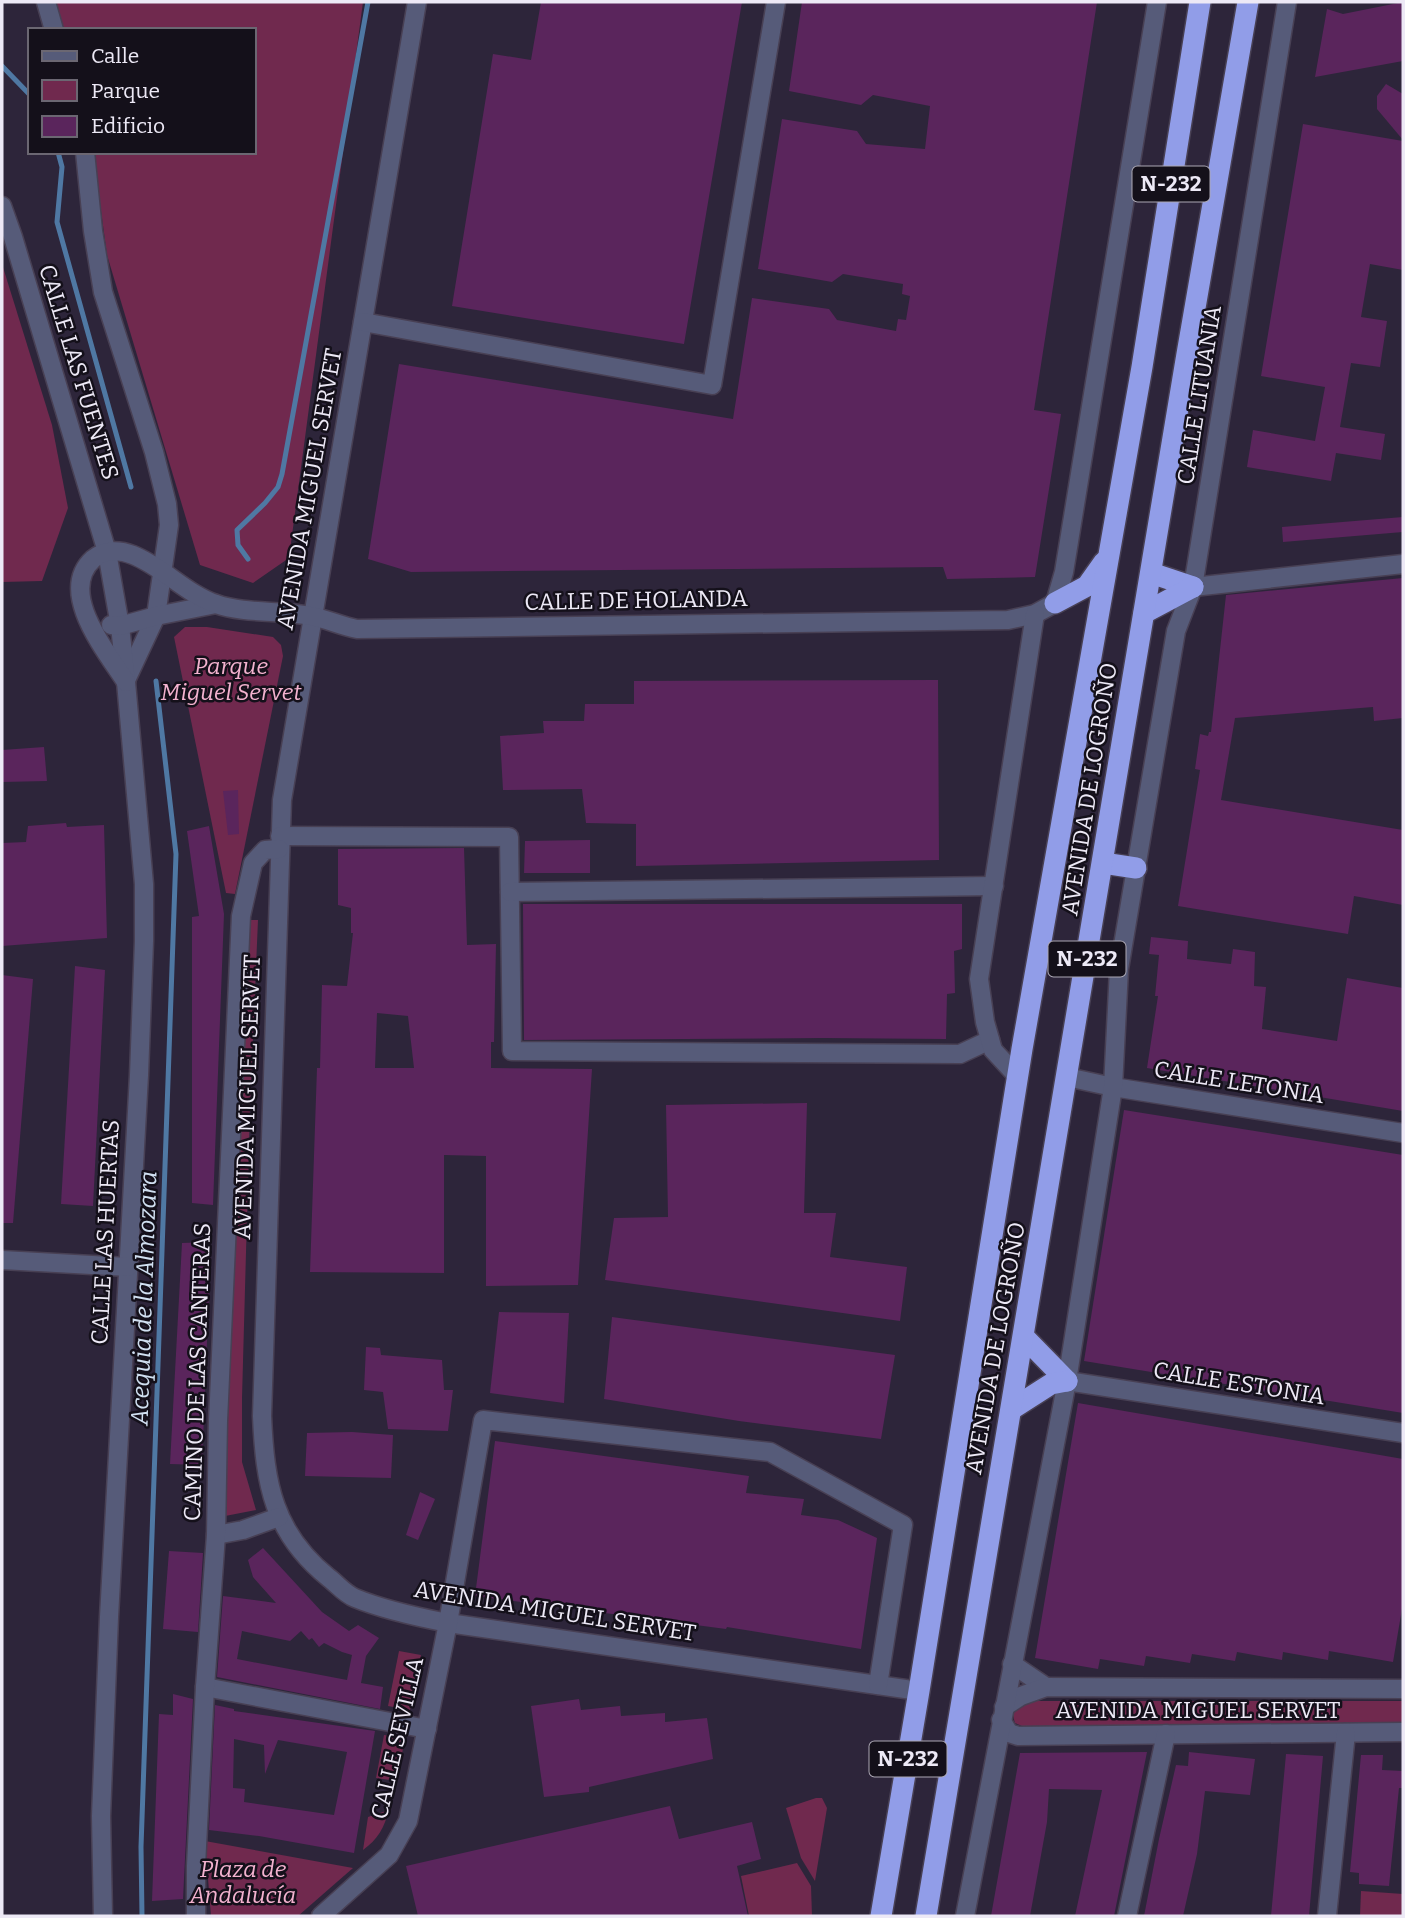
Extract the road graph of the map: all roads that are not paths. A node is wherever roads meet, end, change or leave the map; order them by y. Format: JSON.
{"nodes":[{"id":1,"x":46,"y":2,"type":"edge"},
{"id":2,"x":417,"y":2,"type":"edge"},
{"id":3,"x":776,"y":2,"type":"edge"},
{"id":4,"x":1157,"y":2,"type":"edge"},
{"id":5,"x":1199,"y":2,"type":"edge"},
{"id":6,"x":1248,"y":2,"type":"edge"},
{"id":7,"x":1287,"y":2,"type":"edge"},
{"id":8,"x":53,"y":28,"type":"edge"},
{"id":9,"x":85,"y":154,"type":"edge"},
{"id":10,"x":2,"y":206,"type":"edge"},
{"id":11,"x":363,"y":322,"type":"junction"},
{"id":12,"x":99,"y":523,"type":"junction"},
{"id":13,"x":167,"y":542,"type":"junction"},
{"id":14,"x":107,"y":552,"type":"junction"},
{"id":15,"x":139,"y":558,"type":"junction"},
{"id":16,"x":1108,"y":558,"type":"junction"},
{"id":17,"x":1403,"y":564,"type":"edge"},
{"id":18,"x":86,"y":568,"type":"junction"},
{"id":19,"x":163,"y":573,"type":"junction"},
{"id":20,"x":1151,"y":573,"type":"junction"},
{"id":21,"x":1193,"y":587,"type":"junction"},
{"id":22,"x":1055,"y":603,"type":"junction"},
{"id":23,"x":216,"y":604,"type":"junction"},
{"id":24,"x":1144,"y":613,"type":"junction"},
{"id":25,"x":85,"y":614,"type":"junction"},
{"id":26,"x":1035,"y":614,"type":"junction"},
{"id":27,"x":156,"y":616,"type":"junction"},
{"id":28,"x":313,"y":616,"type":"junction"},
{"id":29,"x":120,"y":626,"type":"junction"},
{"id":30,"x":126,"y":682,"type":"junction"},
{"id":31,"x":279,"y":843,"type":"junction"},
{"id":32,"x":1103,"y":863,"type":"junction"},
{"id":33,"x":1136,"y":868,"type":"junction"},
{"id":34,"x":994,"y":886,"type":"junction"},
{"id":35,"x":510,"y":892,"type":"junction"},
{"id":36,"x":990,"y":1040,"type":"junction"},
{"id":37,"x":1017,"y":1076,"type":"junction"},
{"id":38,"x":1067,"y":1077,"type":"junction"},
{"id":39,"x":1113,"y":1087,"type":"junction"},
{"id":40,"x":1403,"y":1133,"type":"edge"},
{"id":41,"x":2,"y":1260,"type":"edge"},
{"id":42,"x":128,"y":1267,"type":"junction"},
{"id":43,"x":1024,"y":1337,"type":"junction"},
{"id":44,"x":1067,"y":1381,"type":"junction"},
{"id":45,"x":1012,"y":1409,"type":"junction"},
{"id":46,"x":1403,"y":1433,"type":"edge"},
{"id":47,"x":279,"y":1517,"type":"junction"},
{"id":48,"x":216,"y":1535,"type":"junction"},
{"id":49,"x":448,"y":1623,"type":"junction"},
{"id":50,"x":1012,"y":1664,"type":"junction"},
{"id":51,"x":878,"y":1685,"type":"junction"},
{"id":52,"x":205,"y":1687,"type":"junction"},
{"id":53,"x":1046,"y":1687,"type":"junction"},
{"id":54,"x":1403,"y":1689,"type":"edge"},
{"id":55,"x":919,"y":1691,"type":"junction"},
{"id":56,"x":1003,"y":1713,"type":"junction"},
{"id":57,"x":427,"y":1729,"type":"junction"},
{"id":58,"x":1403,"y":1732,"type":"edge"},
{"id":59,"x":1346,"y":1733,"type":"junction"},
{"id":60,"x":1166,"y":1734,"type":"junction"},
{"id":61,"x":934,"y":1878,"type":"junction"},
{"id":62,"x":103,"y":1916,"type":"edge"},
{"id":63,"x":197,"y":1916,"type":"edge"},
{"id":64,"x":321,"y":1916,"type":"edge"},
{"id":65,"x":881,"y":1916,"type":"edge"},
{"id":66,"x":926,"y":1916,"type":"edge"},
{"id":67,"x":937,"y":1916,"type":"edge"},
{"id":68,"x":965,"y":1916,"type":"edge"},
{"id":69,"x":1127,"y":1916,"type":"edge"},
{"id":70,"x":1327,"y":1916,"type":"edge"}],
"edges":[{"from":1,"to":8,"type":"street"},
{"from":2,"to":11,"type":"street","name":"AVENIDA MIGUEL SERVET"},
{"from":3,"to":11,"type":"street"},
{"from":4,"to":22,"type":"street"},
{"from":5,"to":16,"type":"highway","name":"AVENIDA DE LOGROÑO","number":"N-232"},
{"from":6,"to":20,"type":"highway","name":"AVENIDA DE LOGROÑO","number":"N-232"},
{"from":7,"to":21,"type":"street","name":"CALLE LITUANIA"},
{"from":9,"to":13,"type":"street"},
{"from":10,"to":12,"type":"street","name":"CALLE LAS FUENTES"},
{"from":11,"to":28,"type":"street","name":"AVENIDA MIGUEL SERVET"},
{"from":12,"to":14,"type":"street","name":"CALLE LAS FUENTES"},
{"from":12,"to":15,"type":"street"},
{"from":12,"to":18,"type":"street"},
{"from":13,"to":15,"type":"street"},
{"from":13,"to":19,"type":"street"},
{"from":14,"to":15,"type":"street"},
{"from":14,"to":18,"type":"street"},
{"from":14,"to":29,"type":"street","name":"CALLE LAS HUERTAS"},
{"from":15,"to":19,"type":"street","name":"CALLE DE HOLANDA"},
{"from":16,"to":22,"type":"highway"},
{"from":16,"to":37,"type":"highway","name":"AVENIDA DE LOGROÑO","number":"N-232"},
{"from":17,"to":21,"type":"street"},
{"from":18,"to":25,"type":"street"},
{"from":19,"to":23,"type":"street","name":"CALLE DE HOLANDA"},
{"from":19,"to":27,"type":"street"},
{"from":20,"to":21,"type":"highway"},
{"from":20,"to":24,"type":"highway","name":"AVENIDA DE LOGROÑO","number":"N-232"},
{"from":21,"to":24,"type":"highway"},
{"from":21,"to":33,"type":"street","name":"CALLE LITUANIA"},
{"from":22,"to":26,"type":"street","name":"CALLE DE HOLANDA"},
{"from":23,"to":27,"type":"street","name":"CALLE DE HOLANDA"},
{"from":23,"to":28,"type":"street","name":"CALLE DE HOLANDA"},
{"from":24,"to":32,"type":"highway","name":"AVENIDA DE LOGROÑO","number":"N-232"},
{"from":25,"to":29,"type":"street"},
{"from":25,"to":30,"type":"street"},
{"from":26,"to":28,"type":"street","name":"CALLE DE HOLANDA"},
{"from":26,"to":34,"type":"street"},
{"from":27,"to":29,"type":"street","name":"CALLE DE HOLANDA"},
{"from":27,"to":30,"type":"street"},
{"from":28,"to":31,"type":"street","name":"AVENIDA MIGUEL SERVET"},
{"from":29,"to":30,"type":"street","name":"CALLE LAS HUERTAS"},
{"from":30,"to":42,"type":"street","name":"CALLE LAS HUERTAS"},
{"from":31,"to":35,"type":"street"},
{"from":31,"to":47,"type":"street","name":"AVENIDA MIGUEL SERVET"},
{"from":31,"to":48,"type":"street","name":"CAMINO DE LAS CANTERAS"},
{"from":32,"to":33,"type":"highway"},
{"from":32,"to":38,"type":"highway","name":"AVENIDA DE LOGROÑO","number":"N-232"},
{"from":33,"to":39,"type":"street","name":"CALLE LITUANIA"},
{"from":34,"to":35,"type":"street"},
{"from":34,"to":36,"type":"street"},
{"from":35,"to":36,"type":"street"},
{"from":36,"to":37,"type":"street"},
{"from":37,"to":55,"type":"highway","name":"AVENIDA DE LOGROÑO","number":"N-232"},
{"from":38,"to":39,"type":"street","name":"CALLE LETONIA"},
{"from":38,"to":43,"type":"highway","name":"AVENIDA DE LOGROÑO","number":"N-232"},
{"from":39,"to":40,"type":"street","name":"CALLE LETONIA"},
{"from":39,"to":44,"type":"street","name":"CALLE LITUANIA"},
{"from":41,"to":42,"type":"street"},
{"from":42,"to":62,"type":"street","name":"CALLE LAS HUERTAS"},
{"from":43,"to":44,"type":"highway"},
{"from":43,"to":45,"type":"highway","name":"AVENIDA DE LOGROÑO","number":"N-232"},
{"from":44,"to":45,"type":"highway"},
{"from":44,"to":46,"type":"street","name":"CALLE ESTONIA"},
{"from":44,"to":50,"type":"street","name":"CALLE LITUANIA"},
{"from":45,"to":61,"type":"highway","name":"AVENIDA DE LOGROÑO","number":"N-232"},
{"from":47,"to":48,"type":"street"},
{"from":47,"to":49,"type":"street","name":"AVENIDA MIGUEL SERVET"},
{"from":48,"to":52,"type":"street","name":"CAMINO DE LAS CANTERAS"},
{"from":49,"to":51,"type":"street","name":"AVENIDA MIGUEL SERVET"},
{"from":49,"to":51,"type":"street","name":"CALLE SEVILLA"},
{"from":49,"to":57,"type":"street","name":"CALLE SEVILLA"},
{"from":50,"to":53,"type":"street"},
{"from":50,"to":56,"type":"street","name":"CALLE LITUANIA"},
{"from":51,"to":55,"type":"street","name":"AVENIDA MIGUEL SERVET"},
{"from":52,"to":57,"type":"street"},
{"from":52,"to":63,"type":"street","name":"CAMINO DE LAS CANTERAS"},
{"from":53,"to":54,"type":"street","name":"AVENIDA MIGUEL SERVET"},
{"from":53,"to":56,"type":"street","name":"AVENIDA MIGUEL SERVET"},
{"from":55,"to":65,"type":"highway","name":"AVENIDA DE LOGROÑO","number":"N-232"},
{"from":56,"to":60,"type":"street","name":"AVENIDA MIGUEL SERVET"},
{"from":56,"to":68,"type":"street"},
{"from":57,"to":64,"type":"street","name":"CALLE SEVILLA"},
{"from":58,"to":59,"type":"street","name":"AVENIDA MIGUEL SERVET"},
{"from":59,"to":60,"type":"street","name":"AVENIDA MIGUEL SERVET"},
{"from":59,"to":70,"type":"street"},
{"from":60,"to":69,"type":"street"},
{"from":61,"to":66,"type":"highway","name":"AVENIDA DE LOGROÑO","number":"N-232"},
{"from":61,"to":67,"type":"highway"}]}
